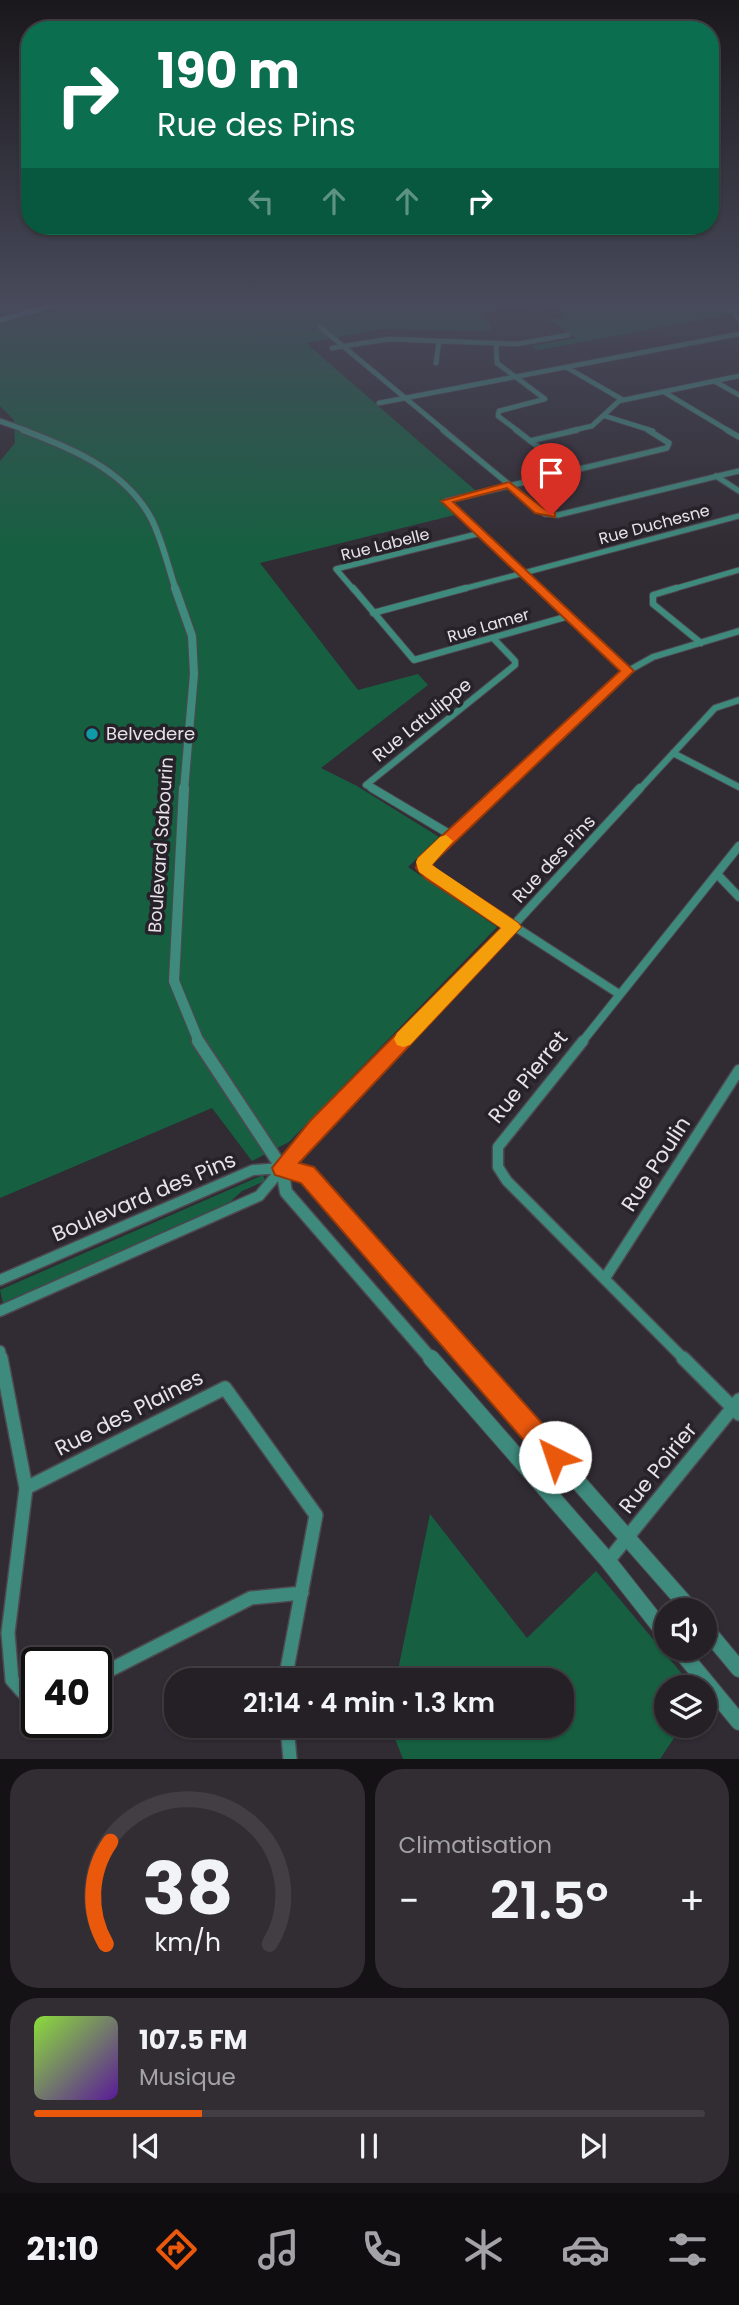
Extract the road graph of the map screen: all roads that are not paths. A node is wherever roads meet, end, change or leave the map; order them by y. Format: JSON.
{"nodes":[{"id":1,"x":393,"y":386,"type":"edge"},
{"id":2,"x":463,"y":386,"type":"edge"},
{"id":3,"x":529,"y":386,"type":"edge"},
{"id":4,"x":598,"y":386,"type":"edge"},
{"id":5,"x":691,"y":386,"type":"edge"},
{"id":6,"x":723,"y":386,"type":"edge"},
{"id":7,"x":664,"y":392,"type":"junction"},
{"id":8,"x":739,"y":395,"type":"edge"},
{"id":9,"x":406,"y":397,"type":"junction"},
{"id":10,"x":622,"y":400,"type":"junction"},
{"id":11,"x":379,"y":403,"type":"dead end"},
{"id":12,"x":606,"y":416,"type":"junction"},
{"id":13,"x":0,"y":421,"type":"edge"},
{"id":14,"x":739,"y":438,"type":"edge"},
{"id":15,"x":530,"y":440,"type":"junction"},
{"id":16,"x":570,"y":471,"type":"junction"},
{"id":17,"x":739,"y":471,"type":"edge"},
{"id":18,"x":716,"y":476,"type":"junction"},
{"id":19,"x":509,"y":485,"type":"junction"},
{"id":20,"x":739,"y":491,"type":"edge"},
{"id":21,"x":739,"y":516,"type":"edge"},
{"id":22,"x":481,"y":533,"type":"junction"},
{"id":23,"x":739,"y":570,"type":"edge"},
{"id":24,"x":523,"y":573,"type":"junction"},
{"id":25,"x":373,"y":612,"type":"junction"},
{"id":26,"x":569,"y":616,"type":"junction"},
{"id":27,"x":739,"y":631,"type":"edge"},
{"id":28,"x":494,"y":639,"type":"junction"},
{"id":29,"x":701,"y":643,"type":"junction"},
{"id":30,"x":628,"y":671,"type":"junction"},
{"id":31,"x":739,"y":700,"type":"edge"},
{"id":32,"x":673,"y":753,"type":"junction"},
{"id":33,"x":739,"y":787,"type":"edge"},
{"id":34,"x":451,"y":835,"type":"junction"},
{"id":35,"x":739,"y":846,"type":"edge"},
{"id":36,"x":717,"y":874,"type":"junction"},
{"id":37,"x":739,"y":897,"type":"edge"},
{"id":38,"x":512,"y":927,"type":"junction"},
{"id":39,"x":619,"y":994,"type":"junction"},
{"id":40,"x":739,"y":1070,"type":"edge"},
{"id":41,"x":282,"y":1168,"type":"junction"},
{"id":42,"x":605,"y":1279,"type":"junction"},
{"id":43,"x":0,"y":1280,"type":"edge"},
{"id":44,"x":0,"y":1311,"type":"edge"},
{"id":45,"x":0,"y":1351,"type":"edge"},
{"id":46,"x":736,"y":1407,"type":"edge"},
{"id":47,"x":26,"y":1488,"type":"junction"},
{"id":48,"x":626,"y":1538,"type":"junction"},
{"id":49,"x":607,"y":1561,"type":"junction"},
{"id":50,"x":302,"y":1594,"type":"junction"},
{"id":51,"x":680,"y":1598,"type":"edge"},
{"id":52,"x":654,"y":1620,"type":"edge"},
{"id":53,"x":717,"y":1642,"type":"edge"},
{"id":54,"x":689,"y":1661,"type":"edge"},
{"id":55,"x":287,"y":1668,"type":"edge"},
{"id":56,"x":112,"y":1669,"type":"edge"},
{"id":57,"x":739,"y":1669,"type":"edge"},
{"id":58,"x":21,"y":1690,"type":"edge"},
{"id":59,"x":739,"y":1722,"type":"edge"},
{"id":60,"x":288,"y":1738,"type":"edge"},
{"id":61,"x":290,"y":1759,"type":"edge"}],
"edges":[{"from":1,"to":9,"type":"street"},
{"from":2,"to":9,"type":"street"},
{"from":3,"to":15,"type":"street"},
{"from":4,"to":10,"type":"street"},
{"from":5,"to":7,"type":"street"},
{"from":6,"to":8,"type":"street"},
{"from":7,"to":10,"type":"street"},
{"from":7,"to":14,"type":"street"},
{"from":9,"to":11,"type":"street"},
{"from":9,"to":19,"type":"street"},
{"from":10,"to":12,"type":"street"},
{"from":12,"to":15,"type":"street"},
{"from":12,"to":16,"type":"street"},
{"from":13,"to":41,"type":"street","name":"Boulevard Sabourin"},
{"from":15,"to":16,"type":"street"},
{"from":16,"to":19,"type":"street"},
{"from":17,"to":18,"type":"street"},
{"from":18,"to":19,"type":"street"},
{"from":18,"to":20,"type":"street"},
{"from":19,"to":22,"type":"street"},
{"from":21,"to":24,"type":"street","name":"Rue Duchesne"},
{"from":22,"to":24,"type":"street"},
{"from":22,"to":25,"type":"street","name":"Rue Labelle"},
{"from":23,"to":29,"type":"street"},
{"from":24,"to":25,"type":"street","name":"Rue Duchesne"},
{"from":24,"to":26,"type":"street"},
{"from":25,"to":28,"type":"street","name":"Rue Lamer"},
{"from":26,"to":28,"type":"street","name":"Rue Lamer"},
{"from":26,"to":30,"type":"street"},
{"from":27,"to":29,"type":"street"},
{"from":28,"to":34,"type":"street","name":"Rue Latulippe"},
{"from":29,"to":30,"type":"street"},
{"from":30,"to":34,"type":"street"},
{"from":31,"to":32,"type":"street","name":"Rue des Pins"},
{"from":32,"to":33,"type":"street"},
{"from":32,"to":38,"type":"street","name":"Rue des Pins"},
{"from":34,"to":38,"type":"street"},
{"from":35,"to":36,"type":"street","name":"Rue Pierret"},
{"from":36,"to":37,"type":"street"},
{"from":36,"to":39,"type":"street","name":"Rue Pierret"},
{"from":38,"to":39,"type":"street"},
{"from":38,"to":41,"type":"street","name":"Rue des Pins"},
{"from":39,"to":42,"type":"street","name":"Rue Pierret"},
{"from":40,"to":42,"type":"street","name":"Rue Poulin"},
{"from":41,"to":43,"type":"street","name":"Boulevard des Pins"},
{"from":41,"to":44,"type":"street"},
{"from":41,"to":48,"type":"street"},
{"from":41,"to":49,"type":"street","name":"Boulevard Sabourin"},
{"from":42,"to":46,"type":"street","name":"Rue Pierret"},
{"from":45,"to":47,"type":"street"},
{"from":46,"to":48,"type":"street","name":"Rue Poirier"},
{"from":47,"to":50,"type":"street","name":"Rue des Plaines"},
{"from":47,"to":58,"type":"street"},
{"from":48,"to":49,"type":"street","name":"Rue Poirier"},
{"from":48,"to":51,"type":"street"},
{"from":49,"to":52,"type":"street","name":"Boulevard Sabourin"},
{"from":50,"to":55,"type":"street","name":"Rue des Plaines"},
{"from":50,"to":56,"type":"street"},
{"from":53,"to":57,"type":"street"},
{"from":54,"to":59,"type":"street"},
{"from":60,"to":61,"type":"street"}]}
